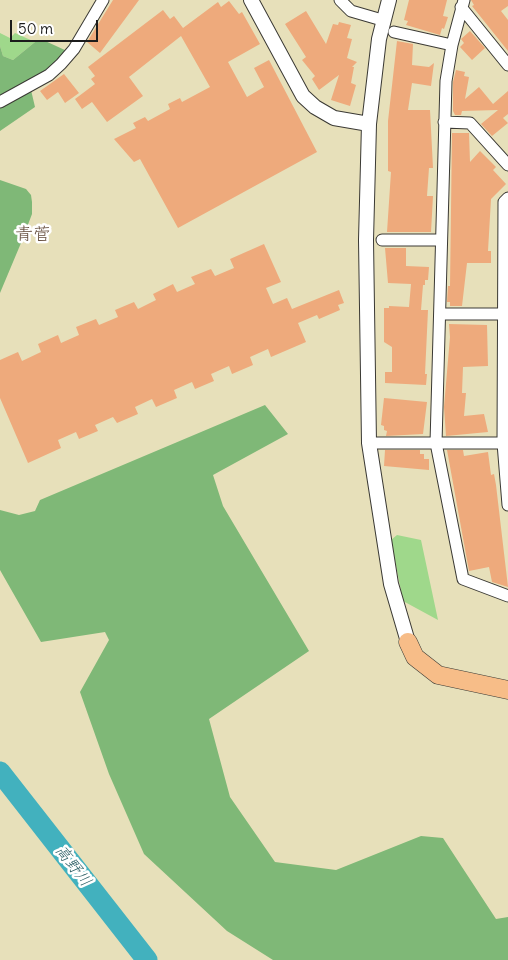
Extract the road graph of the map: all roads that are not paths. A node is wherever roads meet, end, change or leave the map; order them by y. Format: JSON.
{"nodes":[{"id":1,"x":103,"y":0,"type":"edge"},
{"id":2,"x":251,"y":0,"type":"edge"},
{"id":3,"x":340,"y":0,"type":"edge"},
{"id":4,"x":389,"y":0,"type":"edge"},
{"id":5,"x":463,"y":3,"type":"edge"},
{"id":6,"x":382,"y":20,"type":"junction"},
{"id":7,"x":394,"y":32,"type":"dead end"},
{"id":8,"x":452,"y":45,"type":"junction"},
{"id":9,"x":508,"y":65,"type":"edge"},
{"id":10,"x":0,"y":102,"type":"edge"},
{"id":11,"x":444,"y":122,"type":"junction"},
{"id":12,"x":370,"y":124,"type":"junction"},
{"id":13,"x":508,"y":165,"type":"edge"},
{"id":14,"x":508,"y":198,"type":"edge"},
{"id":15,"x":382,"y":240,"type":"dead end"},
{"id":16,"x":441,"y":240,"type":"junction"},
{"id":17,"x":440,"y":314,"type":"junction"},
{"id":18,"x":506,"y":314,"type":"edge"},
{"id":19,"x":436,"y":443,"type":"junction"},
{"id":20,"x":505,"y":443,"type":"edge"},
{"id":21,"x":369,"y":444,"type":"junction"},
{"id":22,"x":508,"y":505,"type":"edge"},
{"id":23,"x":508,"y":596,"type":"edge"},
{"id":24,"x":408,"y":642,"type":"joint"},
{"id":25,"x":508,"y":690,"type":"edge"}],
"edges":[{"from":1,"to":10,"type":"street"},
{"from":2,"to":12,"type":"street"},
{"from":3,"to":6,"type":"street"},
{"from":4,"to":6,"type":"street"},
{"from":5,"to":8,"type":"street"},
{"from":5,"to":9,"type":"street"},
{"from":6,"to":12,"type":"street"},
{"from":7,"to":8,"type":"street"},
{"from":8,"to":11,"type":"street"},
{"from":11,"to":13,"type":"street"},
{"from":11,"to":16,"type":"street"},
{"from":12,"to":21,"type":"street"},
{"from":14,"to":18,"type":"street"},
{"from":15,"to":16,"type":"street"},
{"from":16,"to":17,"type":"street"},
{"from":17,"to":18,"type":"street"},
{"from":17,"to":19,"type":"street"},
{"from":18,"to":20,"type":"street"},
{"from":19,"to":20,"type":"street"},
{"from":19,"to":21,"type":"street"},
{"from":19,"to":23,"type":"street"},
{"from":20,"to":22,"type":"street"},
{"from":21,"to":24,"type":"street"},
{"from":24,"to":25,"type":"highway"}]}
